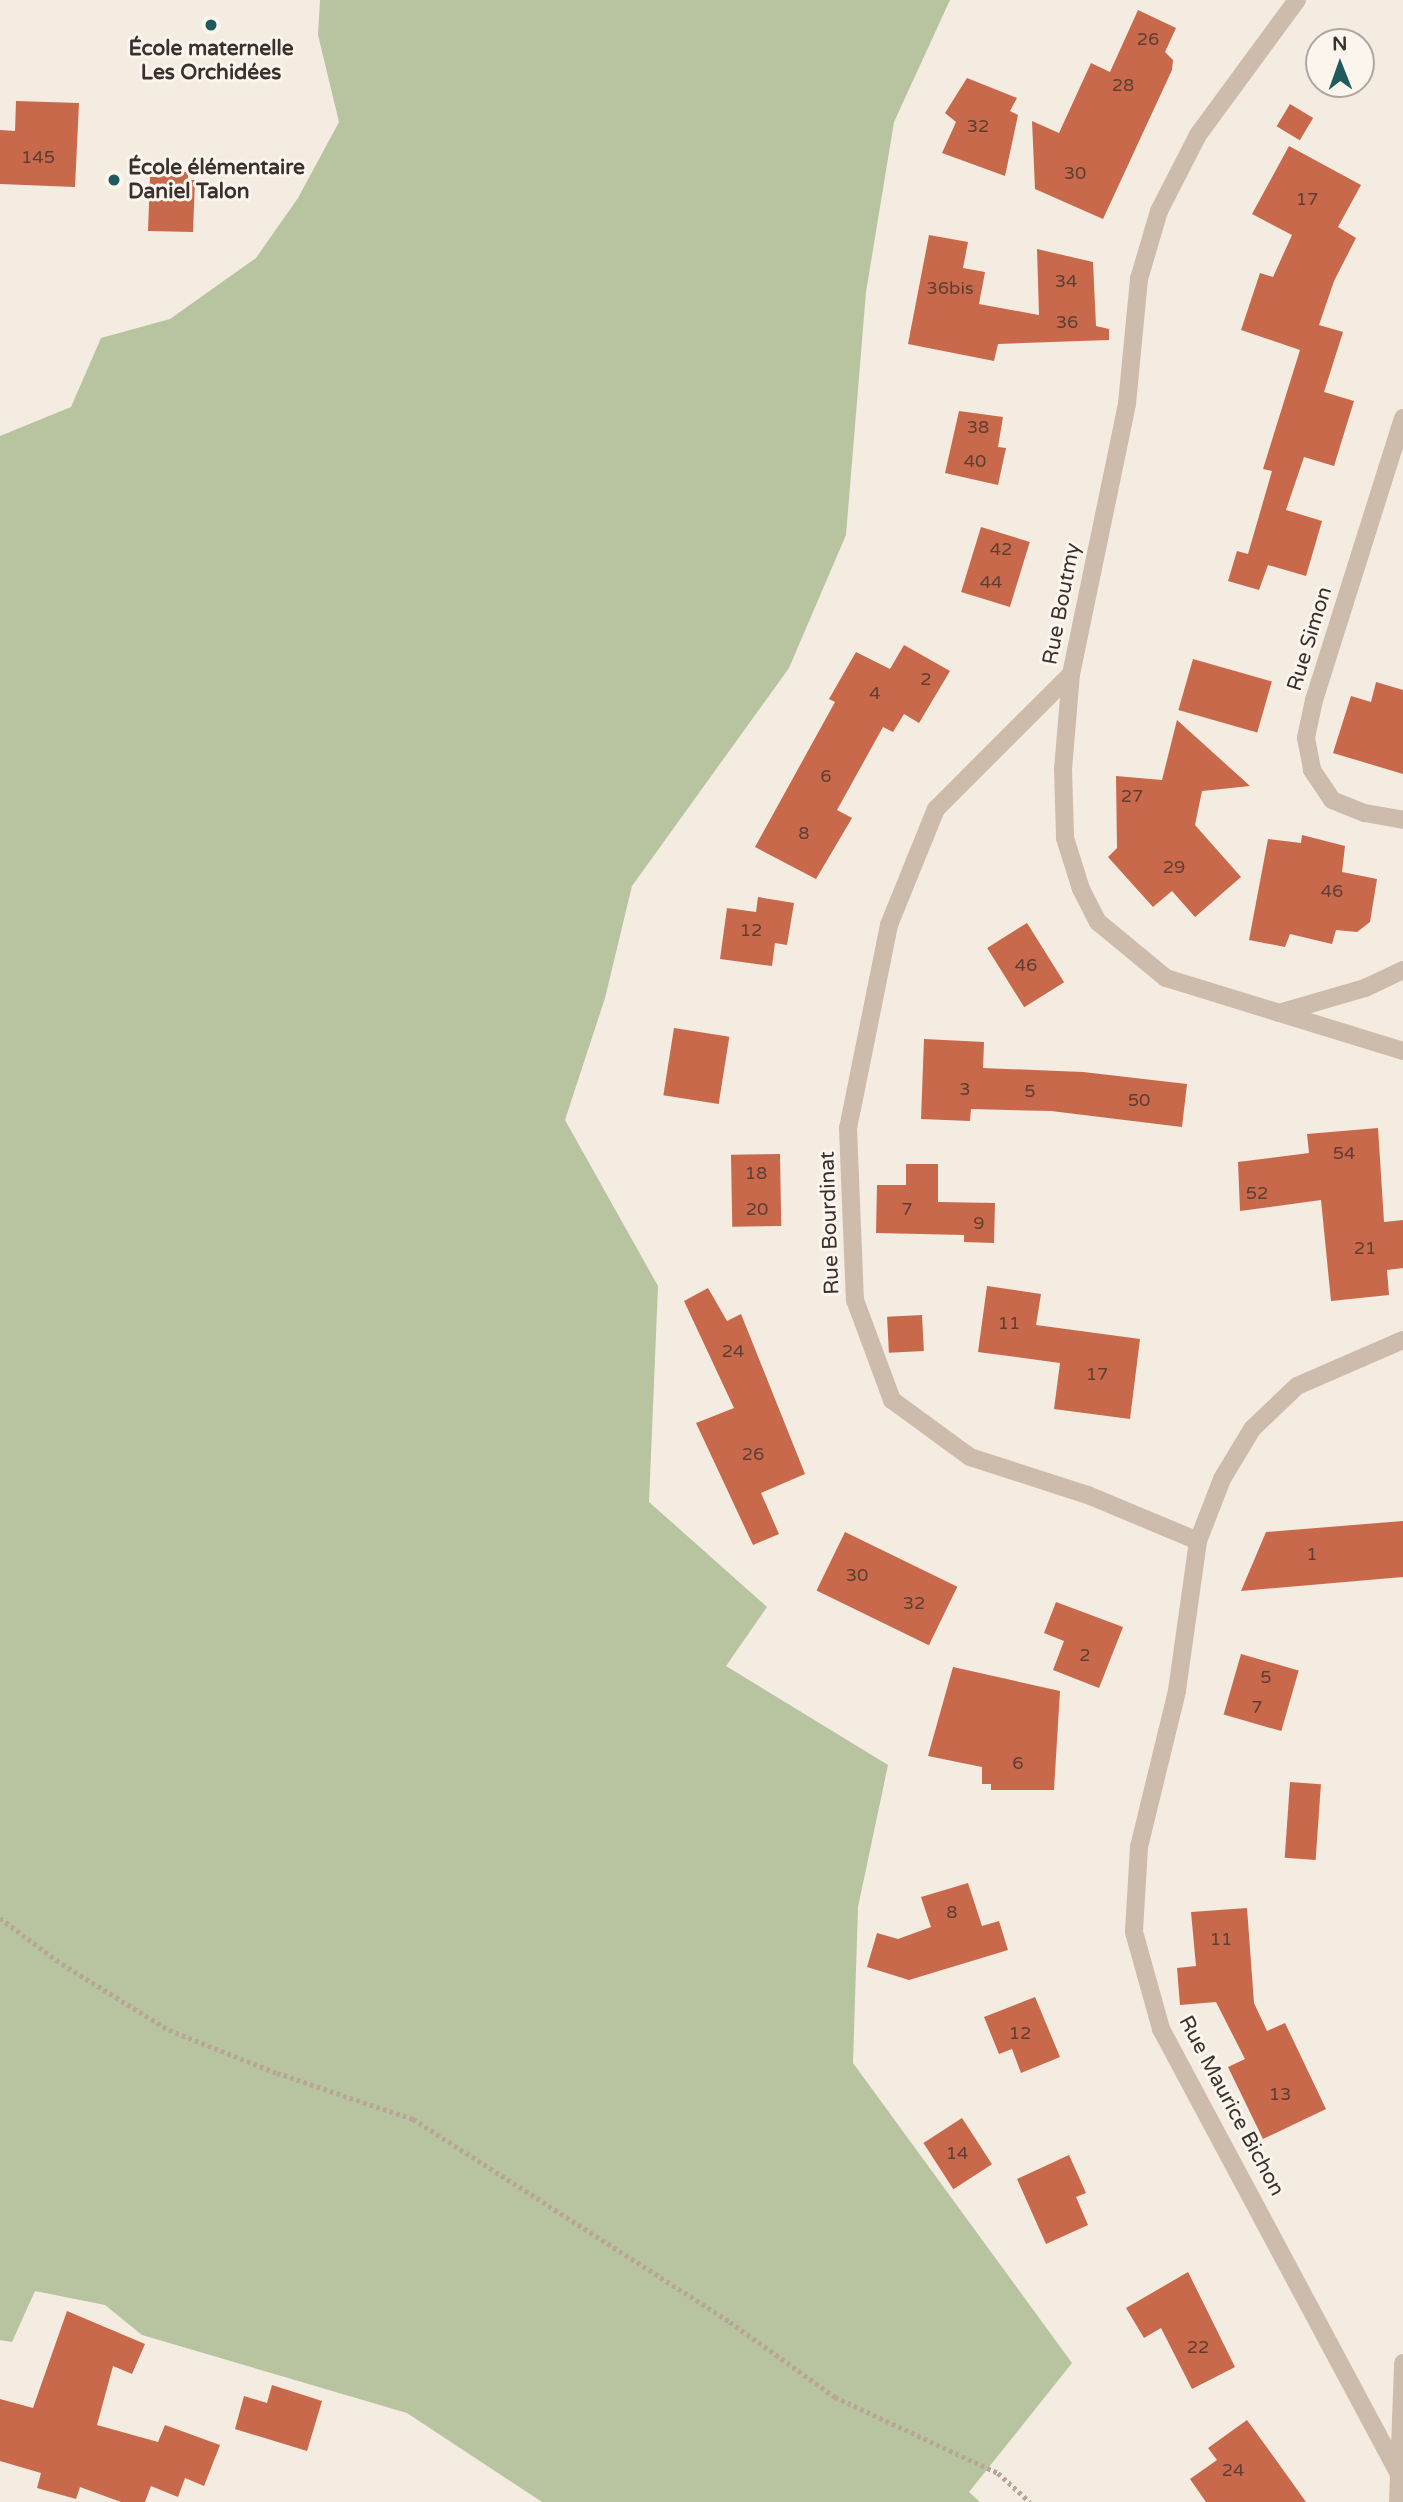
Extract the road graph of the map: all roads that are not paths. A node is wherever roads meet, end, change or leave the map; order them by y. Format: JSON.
{"nodes":[{"id":1,"x":1297,"y":0,"type":"edge"},
{"id":2,"x":1403,"y":418,"type":"edge"},
{"id":3,"x":1071,"y":674,"type":"junction"},
{"id":4,"x":1403,"y":820,"type":"edge"},
{"id":5,"x":1403,"y":970,"type":"edge"},
{"id":6,"x":1279,"y":1013,"type":"junction"},
{"id":7,"x":1403,"y":1051,"type":"edge"},
{"id":8,"x":1403,"y":1340,"type":"edge"},
{"id":9,"x":1198,"y":1541,"type":"junction"},
{"id":10,"x":1403,"y":2363,"type":"edge"},
{"id":11,"x":1399,"y":2476,"type":"junction"},
{"id":12,"x":1398,"y":2502,"type":"edge"}],
"edges":[{"from":1,"to":3,"type":"street","name":"Rue Boutmy"},
{"from":2,"to":4,"type":"street","name":"Rue Simon"},
{"from":3,"to":6,"type":"street","name":"Rue Boutmy"},
{"from":3,"to":9,"type":"street","name":"Rue Bourdinat"},
{"from":5,"to":6,"type":"street"},
{"from":6,"to":7,"type":"street","name":"Rue Boutmy"},
{"from":8,"to":9,"type":"street"},
{"from":9,"to":11,"type":"street","name":"Rue Maurice Bichon"},
{"from":10,"to":11,"type":"street"},
{"from":11,"to":12,"type":"street"}]}
